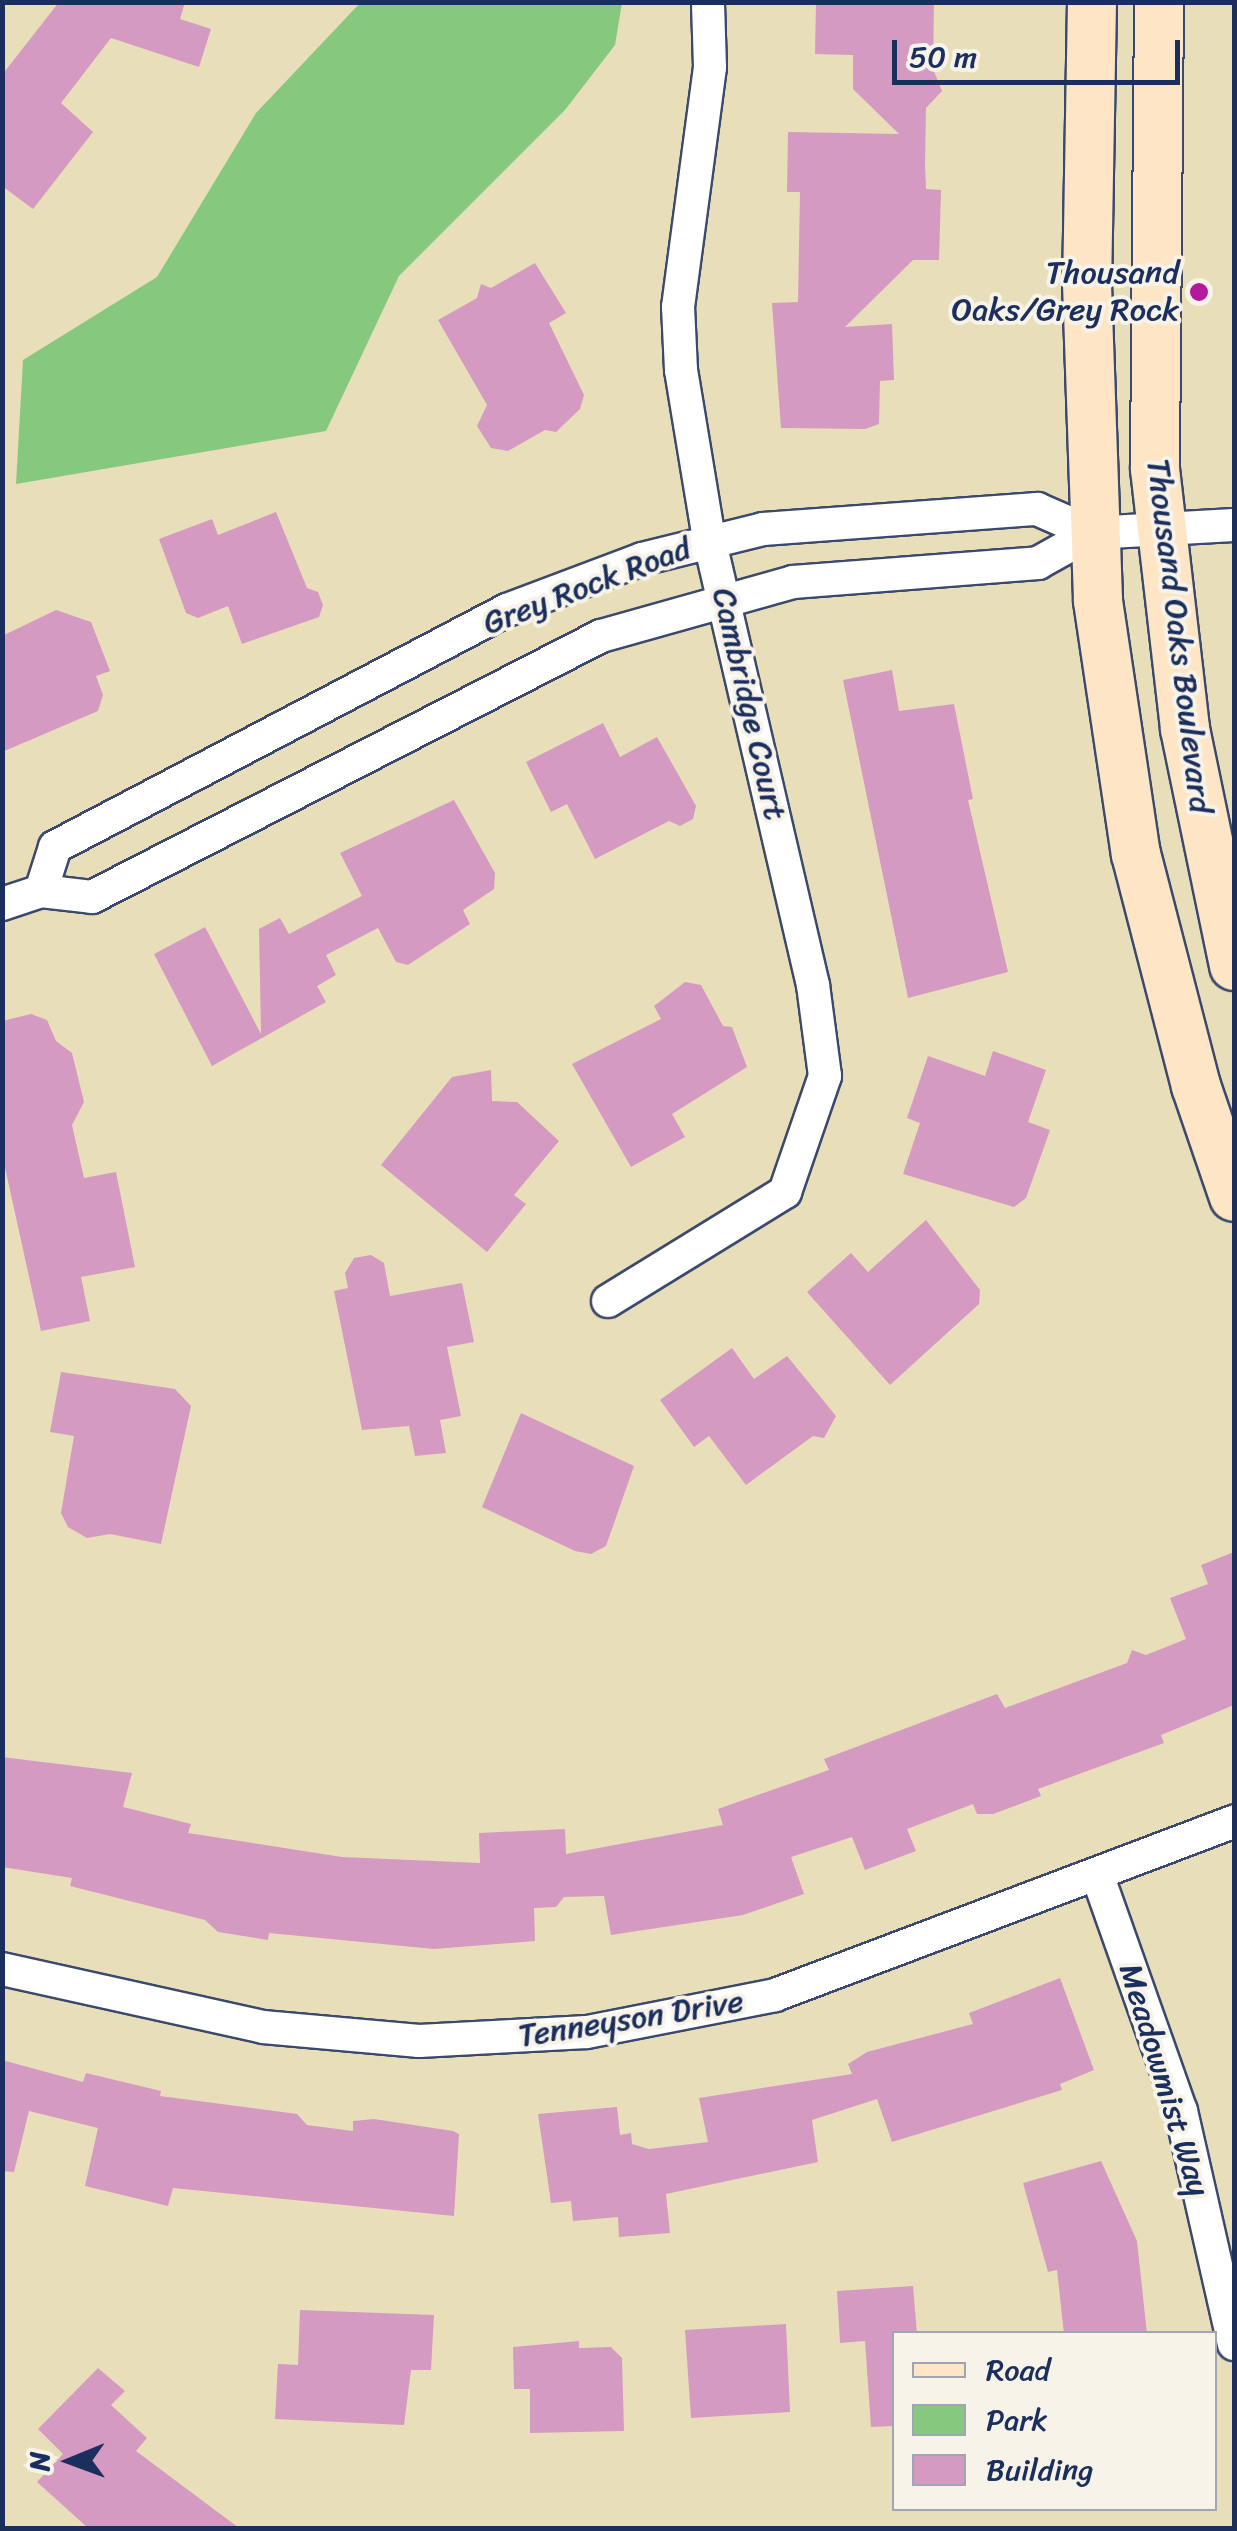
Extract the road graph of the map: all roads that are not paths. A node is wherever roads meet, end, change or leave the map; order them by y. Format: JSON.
{"nodes":[{"id":1,"x":708,"y":2,"type":"edge"},
{"id":2,"x":1092,"y":2,"type":"edge"},
{"id":3,"x":1159,"y":2,"type":"edge"},
{"id":4,"x":1234,"y":525,"type":"edge"},
{"id":5,"x":1160,"y":528,"type":"junction"},
{"id":6,"x":1092,"y":533,"type":"junction"},
{"id":7,"x":709,"y":539,"type":"junction"},
{"id":8,"x":726,"y":598,"type":"junction"},
{"id":9,"x":41,"y":891,"type":"junction"},
{"id":10,"x":2,"y":904,"type":"edge"},
{"id":11,"x":1234,"y":966,"type":"edge"},
{"id":12,"x":1234,"y":1197,"type":"edge"},
{"id":13,"x":608,"y":1301,"type":"dead end"},
{"id":14,"x":1234,"y":1822,"type":"edge"},
{"id":15,"x":1098,"y":1877,"type":"junction"},
{"id":16,"x":2,"y":1968,"type":"edge"},
{"id":17,"x":1234,"y":2344,"type":"edge"}],
"edges":[{"from":1,"to":7,"type":"street","name":"Cambridge Court"},
{"from":2,"to":6,"type":"main road"},
{"from":3,"to":5,"type":"main road","name":"Thousand Oaks Boulevard"},
{"from":4,"to":5,"type":"street","name":"Grey Rock Road"},
{"from":5,"to":6,"type":"street","name":"Grey Rock Road"},
{"from":5,"to":11,"type":"main road","name":"Thousand Oaks Boulevard"},
{"from":6,"to":7,"type":"street","name":"Grey Rock Road"},
{"from":6,"to":8,"type":"street","name":"Grey Rock Road"},
{"from":6,"to":12,"type":"main road"},
{"from":7,"to":8,"type":"street","name":"Cambridge Court"},
{"from":7,"to":9,"type":"street","name":"Grey Rock Road"},
{"from":8,"to":9,"type":"street","name":"Grey Rock Road"},
{"from":8,"to":13,"type":"street","name":"Cambridge Court"},
{"from":9,"to":10,"type":"street","name":"Grey Rock Road"},
{"from":14,"to":15,"type":"street","name":"Tenneyson Drive"},
{"from":15,"to":16,"type":"street","name":"Tenneyson Drive"},
{"from":15,"to":17,"type":"street","name":"Meadowmist Way"}]}
